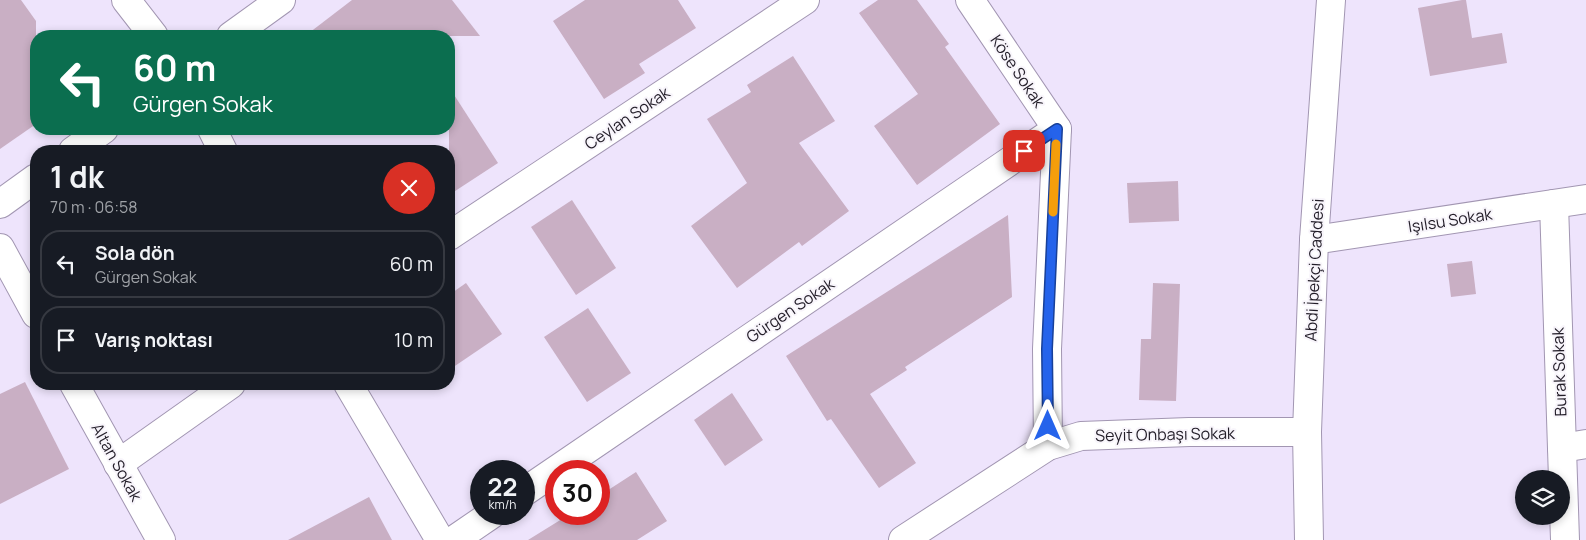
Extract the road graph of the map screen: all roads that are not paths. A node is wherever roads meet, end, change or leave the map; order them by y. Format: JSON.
{"nodes":[{"id":1,"x":126,"y":0,"type":"edge"},
{"id":2,"x":281,"y":0,"type":"edge"},
{"id":3,"x":805,"y":0,"type":"edge"},
{"id":4,"x":970,"y":0,"type":"edge"},
{"id":5,"x":1331,"y":0,"type":"edge"},
{"id":6,"x":149,"y":30,"type":"edge"},
{"id":7,"x":239,"y":30,"type":"edge"},
{"id":8,"x":1057,"y":129,"type":"junction"},
{"id":9,"x":96,"y":135,"type":"edge"},
{"id":10,"x":81,"y":145,"type":"edge"},
{"id":11,"x":30,"y":182,"type":"edge"},
{"id":12,"x":1586,"y":199,"type":"edge"},
{"id":13,"x":0,"y":204,"type":"edge"},
{"id":14,"x":1554,"y":204,"type":"junction"},
{"id":15,"x":455,"y":232,"type":"edge"},
{"id":16,"x":1314,"y":240,"type":"junction"},
{"id":17,"x":0,"y":248,"type":"edge"},
{"id":18,"x":30,"y":303,"type":"edge"},
{"id":19,"x":77,"y":390,"type":"edge"},
{"id":20,"x":223,"y":390,"type":"edge"},
{"id":21,"x":352,"y":390,"type":"edge"},
{"id":22,"x":1307,"y":432,"type":"junction"},
{"id":23,"x":1048,"y":446,"type":"junction"},
{"id":24,"x":1574,"y":446,"type":"edge"},
{"id":25,"x":118,"y":464,"type":"junction"},
{"id":26,"x":535,"y":485,"type":"edge"},
{"id":27,"x":476,"y":525,"type":"edge"},
{"id":28,"x":161,"y":540,"type":"edge"},
{"id":29,"x":440,"y":540,"type":"edge"},
{"id":30,"x":454,"y":540,"type":"edge"},
{"id":31,"x":903,"y":540,"type":"edge"},
{"id":32,"x":1309,"y":540,"type":"edge"},
{"id":33,"x":1565,"y":540,"type":"edge"}],
"edges":[{"from":1,"to":6,"type":"street"},
{"from":2,"to":7,"type":"street"},
{"from":3,"to":15,"type":"street","name":"Ceylan Sokak"},
{"from":4,"to":8,"type":"street","name":"Köse Sokak"},
{"from":5,"to":16,"type":"street","name":"Abdi İpekçi Caddesi"},
{"from":8,"to":23,"type":"street"},
{"from":8,"to":26,"type":"street","name":"Gürgen Sokak"},
{"from":9,"to":10,"type":"street"},
{"from":11,"to":13,"type":"street"},
{"from":12,"to":14,"type":"street","name":"Işılsu Sokak"},
{"from":14,"to":16,"type":"street","name":"Işılsu Sokak"},
{"from":14,"to":24,"type":"street","name":"Burak Sokak"},
{"from":16,"to":22,"type":"street","name":"Abdi İpekçi Caddesi"},
{"from":17,"to":18,"type":"street"},
{"from":19,"to":25,"type":"street","name":"Altan Sokak"},
{"from":20,"to":25,"type":"street"},
{"from":21,"to":29,"type":"street"},
{"from":22,"to":23,"type":"street","name":"Seyit Onbaşı Sokak"},
{"from":22,"to":32,"type":"street","name":"Abdi İpekçi Caddesi"},
{"from":23,"to":31,"type":"street","name":"Seyit Onbaşı Sokak"},
{"from":24,"to":33,"type":"street","name":"Burak Sokak"},
{"from":25,"to":28,"type":"street","name":"Altan Sokak"},
{"from":27,"to":30,"type":"street"}]}
